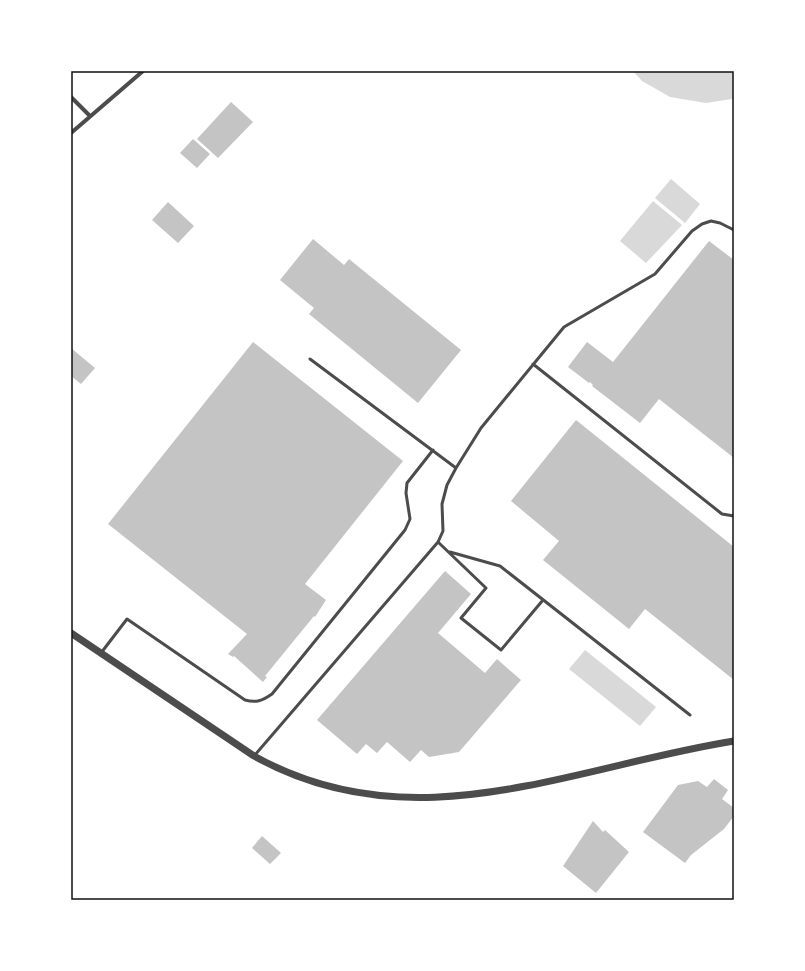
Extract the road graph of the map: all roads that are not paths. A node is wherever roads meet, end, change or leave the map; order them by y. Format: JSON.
{"nodes":[{"id":1,"x":143,"y":71,"type":"edge"},
{"id":2,"x":71,"y":97,"type":"edge"},
{"id":3,"x":90,"y":116,"type":"junction"},
{"id":4,"x":71,"y":133,"type":"edge"},
{"id":5,"x":734,"y":230,"type":"edge"},
{"id":6,"x":310,"y":359,"type":"dead end"},
{"id":7,"x":533,"y":364,"type":"junction"},
{"id":8,"x":432,"y":450,"type":"junction"},
{"id":9,"x":456,"y":468,"type":"junction"},
{"id":10,"x":734,"y":516,"type":"edge"},
{"id":11,"x":438,"y":542,"type":"junction"},
{"id":12,"x":450,"y":552,"type":"junction"},
{"id":13,"x":543,"y":600,"type":"junction"},
{"id":14,"x":71,"y":633,"type":"edge"},
{"id":15,"x":100,"y":654,"type":"junction"},
{"id":16,"x":690,"y":715,"type":"dead end"},
{"id":17,"x":734,"y":741,"type":"edge"},
{"id":18,"x":254,"y":756,"type":"junction"}],
"edges":[{"from":1,"to":3,"type":"street"},
{"from":2,"to":3,"type":"street"},
{"from":3,"to":4,"type":"street"},
{"from":5,"to":7,"type":"lane"},
{"from":6,"to":8,"type":"lane"},
{"from":7,"to":9,"type":"lane"},
{"from":7,"to":10,"type":"lane"},
{"from":8,"to":9,"type":"lane"},
{"from":8,"to":15,"type":"lane"},
{"from":9,"to":11,"type":"lane"},
{"from":11,"to":12,"type":"lane"},
{"from":11,"to":18,"type":"lane"},
{"from":12,"to":13,"type":"lane"},
{"from":12,"to":13,"type":"lane"},
{"from":13,"to":16,"type":"lane"},
{"from":14,"to":15,"type":"street"},
{"from":15,"to":18,"type":"street"},
{"from":17,"to":18,"type":"street"}]}
